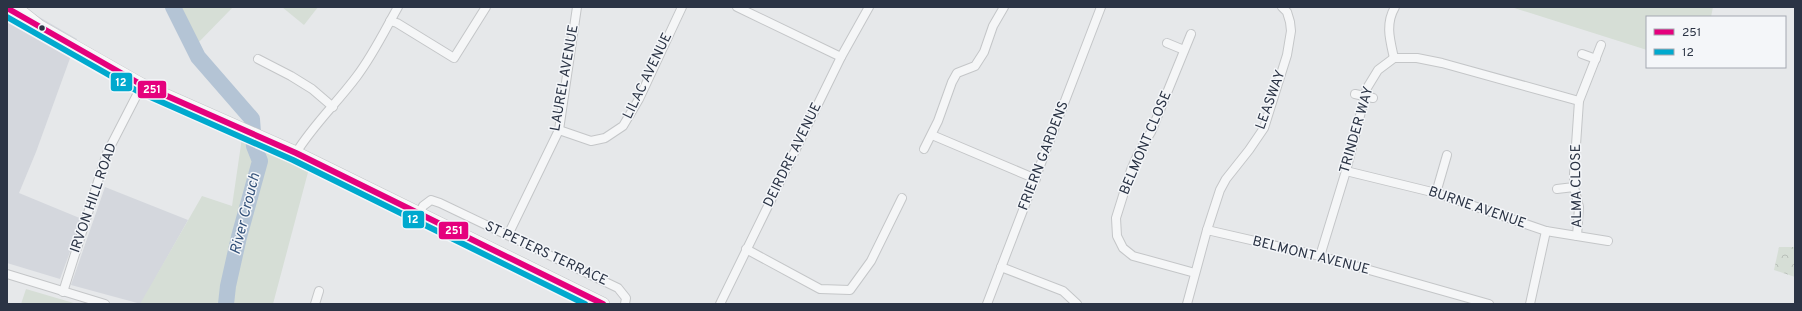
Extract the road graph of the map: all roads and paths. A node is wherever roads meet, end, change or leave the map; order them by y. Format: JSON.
{"nodes":[{"id":1,"x":15,"y":7,"type":"edge"},
{"id":2,"x":398,"y":7,"type":"edge"},
{"id":3,"x":486,"y":7,"type":"edge"},
{"id":4,"x":577,"y":7,"type":"edge"},
{"id":5,"x":682,"y":7,"type":"edge"},
{"id":6,"x":736,"y":7,"type":"edge"},
{"id":7,"x":869,"y":7,"type":"edge"},
{"id":8,"x":1004,"y":7,"type":"edge"},
{"id":9,"x":1282,"y":7,"type":"edge"},
{"id":10,"x":1395,"y":7,"type":"edge"},
{"id":11,"x":7,"y":8,"type":"edge"},
{"id":12,"x":1099,"y":8,"type":"edge"},
{"id":13,"x":390,"y":21,"type":"junction"},
{"id":14,"x":40,"y":27,"type":"junction"},
{"id":15,"x":1191,"y":34,"type":"dead end"},
{"id":16,"x":1167,"y":43,"type":"dead end"},
{"id":17,"x":1602,"y":45,"type":"dead end"},
{"id":18,"x":1184,"y":50,"type":"junction"},
{"id":19,"x":1582,"y":54,"type":"dead end"},
{"id":20,"x":841,"y":57,"type":"junction"},
{"id":21,"x":1394,"y":58,"type":"junction"},
{"id":22,"x":258,"y":59,"type":"dead end"},
{"id":23,"x":1596,"y":60,"type":"junction"},
{"id":24,"x":142,"y":85,"type":"junction"},
{"id":25,"x":1356,"y":94,"type":"dead end"},
{"id":26,"x":1369,"y":97,"type":"junction"},
{"id":27,"x":1579,"y":101,"type":"junction"},
{"id":28,"x":333,"y":107,"type":"junction"},
{"id":29,"x":559,"y":130,"type":"junction"},
{"id":30,"x":932,"y":135,"type":"junction"},
{"id":31,"x":924,"y":150,"type":"dead end"},
{"id":32,"x":296,"y":153,"type":"junction"},
{"id":33,"x":1447,"y":155,"type":"dead end"},
{"id":34,"x":1346,"y":171,"type":"junction"},
{"id":35,"x":1036,"y":179,"type":"junction"},
{"id":36,"x":1574,"y":187,"type":"junction"},
{"id":37,"x":1557,"y":189,"type":"dead end"},
{"id":38,"x":1436,"y":193,"type":"junction"},
{"id":39,"x":902,"y":198,"type":"dead end"},
{"id":40,"x":419,"y":214,"type":"junction"},
{"id":41,"x":1207,"y":230,"type":"junction"},
{"id":42,"x":1546,"y":231,"type":"junction"},
{"id":43,"x":508,"y":235,"type":"junction"},
{"id":44,"x":1577,"y":236,"type":"junction"},
{"id":45,"x":1608,"y":241,"type":"dead end"},
{"id":46,"x":746,"y":249,"type":"junction"},
{"id":47,"x":1320,"y":256,"type":"junction"},
{"id":48,"x":1001,"y":266,"type":"junction"},
{"id":49,"x":1195,"y":273,"type":"junction"},
{"id":50,"x":7,"y":274,"type":"edge"},
{"id":51,"x":320,"y":291,"type":"dead end"},
{"id":52,"x":62,"y":292,"type":"junction"},
{"id":53,"x":317,"y":303,"type":"edge"},
{"id":54,"x":598,"y":303,"type":"edge"},
{"id":55,"x":105,"y":304,"type":"edge"},
{"id":56,"x":625,"y":304,"type":"edge"},
{"id":57,"x":720,"y":304,"type":"edge"},
{"id":58,"x":987,"y":304,"type":"edge"},
{"id":59,"x":1077,"y":304,"type":"edge"},
{"id":60,"x":1187,"y":304,"type":"edge"},
{"id":61,"x":1490,"y":304,"type":"edge"},
{"id":62,"x":1530,"y":304,"type":"edge"}],
"edges":[{"from":1,"to":14,"type":"main road"},
{"from":2,"to":13,"type":"street"},
{"from":3,"to":13,"type":"street"},
{"from":4,"to":29,"type":"street","name":"LAUREL AVENUE"},
{"from":5,"to":29,"type":"street","name":"LILAC AVENUE"},
{"from":6,"to":20,"type":"street"},
{"from":7,"to":20,"type":"street","name":"DEIRDRE AVENUE"},
{"from":8,"to":30,"type":"street"},
{"from":9,"to":41,"type":"street","name":"LEASWAY"},
{"from":10,"to":21,"type":"street"},
{"from":11,"to":14,"type":"main road"},
{"from":12,"to":35,"type":"street","name":"FRIERN GARDENS"},
{"from":13,"to":28,"type":"street"},
{"from":14,"to":24,"type":"main road"},
{"from":15,"to":18,"type":"street","name":"BELMONT CLOSE"},
{"from":16,"to":18,"type":"street"},
{"from":17,"to":23,"type":"street","name":"ALMA CLOSE"},
{"from":18,"to":49,"type":"street","name":"BELMONT CLOSE"},
{"from":19,"to":23,"type":"street"},
{"from":20,"to":46,"type":"street","name":"DEIRDRE AVENUE"},
{"from":21,"to":26,"type":"street","name":"TRINDER WAY"},
{"from":21,"to":27,"type":"street"},
{"from":22,"to":28,"type":"street"},
{"from":23,"to":27,"type":"street","name":"ALMA CLOSE"},
{"from":24,"to":32,"type":"main road"},
{"from":24,"to":52,"type":"street","name":"IRVON HILL ROAD"},
{"from":25,"to":26,"type":"street"},
{"from":26,"to":34,"type":"street","name":"TRINDER WAY"},
{"from":27,"to":36,"type":"street","name":"ALMA CLOSE"},
{"from":28,"to":32,"type":"street"},
{"from":29,"to":43,"type":"street","name":"LAUREL AVENUE"},
{"from":30,"to":31,"type":"street"},
{"from":30,"to":35,"type":"street"},
{"from":32,"to":40,"type":"main road"},
{"from":33,"to":38,"type":"street"},
{"from":34,"to":38,"type":"street","name":"BURNE AVENUE"},
{"from":34,"to":47,"type":"street","name":"TRINDER WAY"},
{"from":35,"to":48,"type":"street","name":"FRIERN GARDENS"},
{"from":36,"to":37,"type":"street"},
{"from":36,"to":44,"type":"street","name":"ALMA CLOSE"},
{"from":38,"to":42,"type":"street","name":"BURNE AVENUE"},
{"from":39,"to":46,"type":"street"},
{"from":40,"to":43,"type":"street","name":"ST PETERS TERRACE"},
{"from":40,"to":54,"type":"main road"},
{"from":41,"to":47,"type":"street","name":"BELMONT AVENUE"},
{"from":41,"to":49,"type":"street"},
{"from":42,"to":44,"type":"street","name":"BURNE AVENUE"},
{"from":42,"to":62,"type":"street"},
{"from":43,"to":56,"type":"street","name":"ST PETERS TERRACE"},
{"from":44,"to":45,"type":"street","name":"BURNE AVENUE"},
{"from":46,"to":57,"type":"street","name":"DEIRDRE AVENUE"},
{"from":47,"to":61,"type":"street","name":"BELMONT AVENUE"},
{"from":48,"to":58,"type":"street","name":"FRIERN GARDENS"},
{"from":48,"to":59,"type":"street"},
{"from":49,"to":60,"type":"street"},
{"from":50,"to":52,"type":"street"},
{"from":51,"to":53,"type":"street"},
{"from":52,"to":55,"type":"street"}]}
